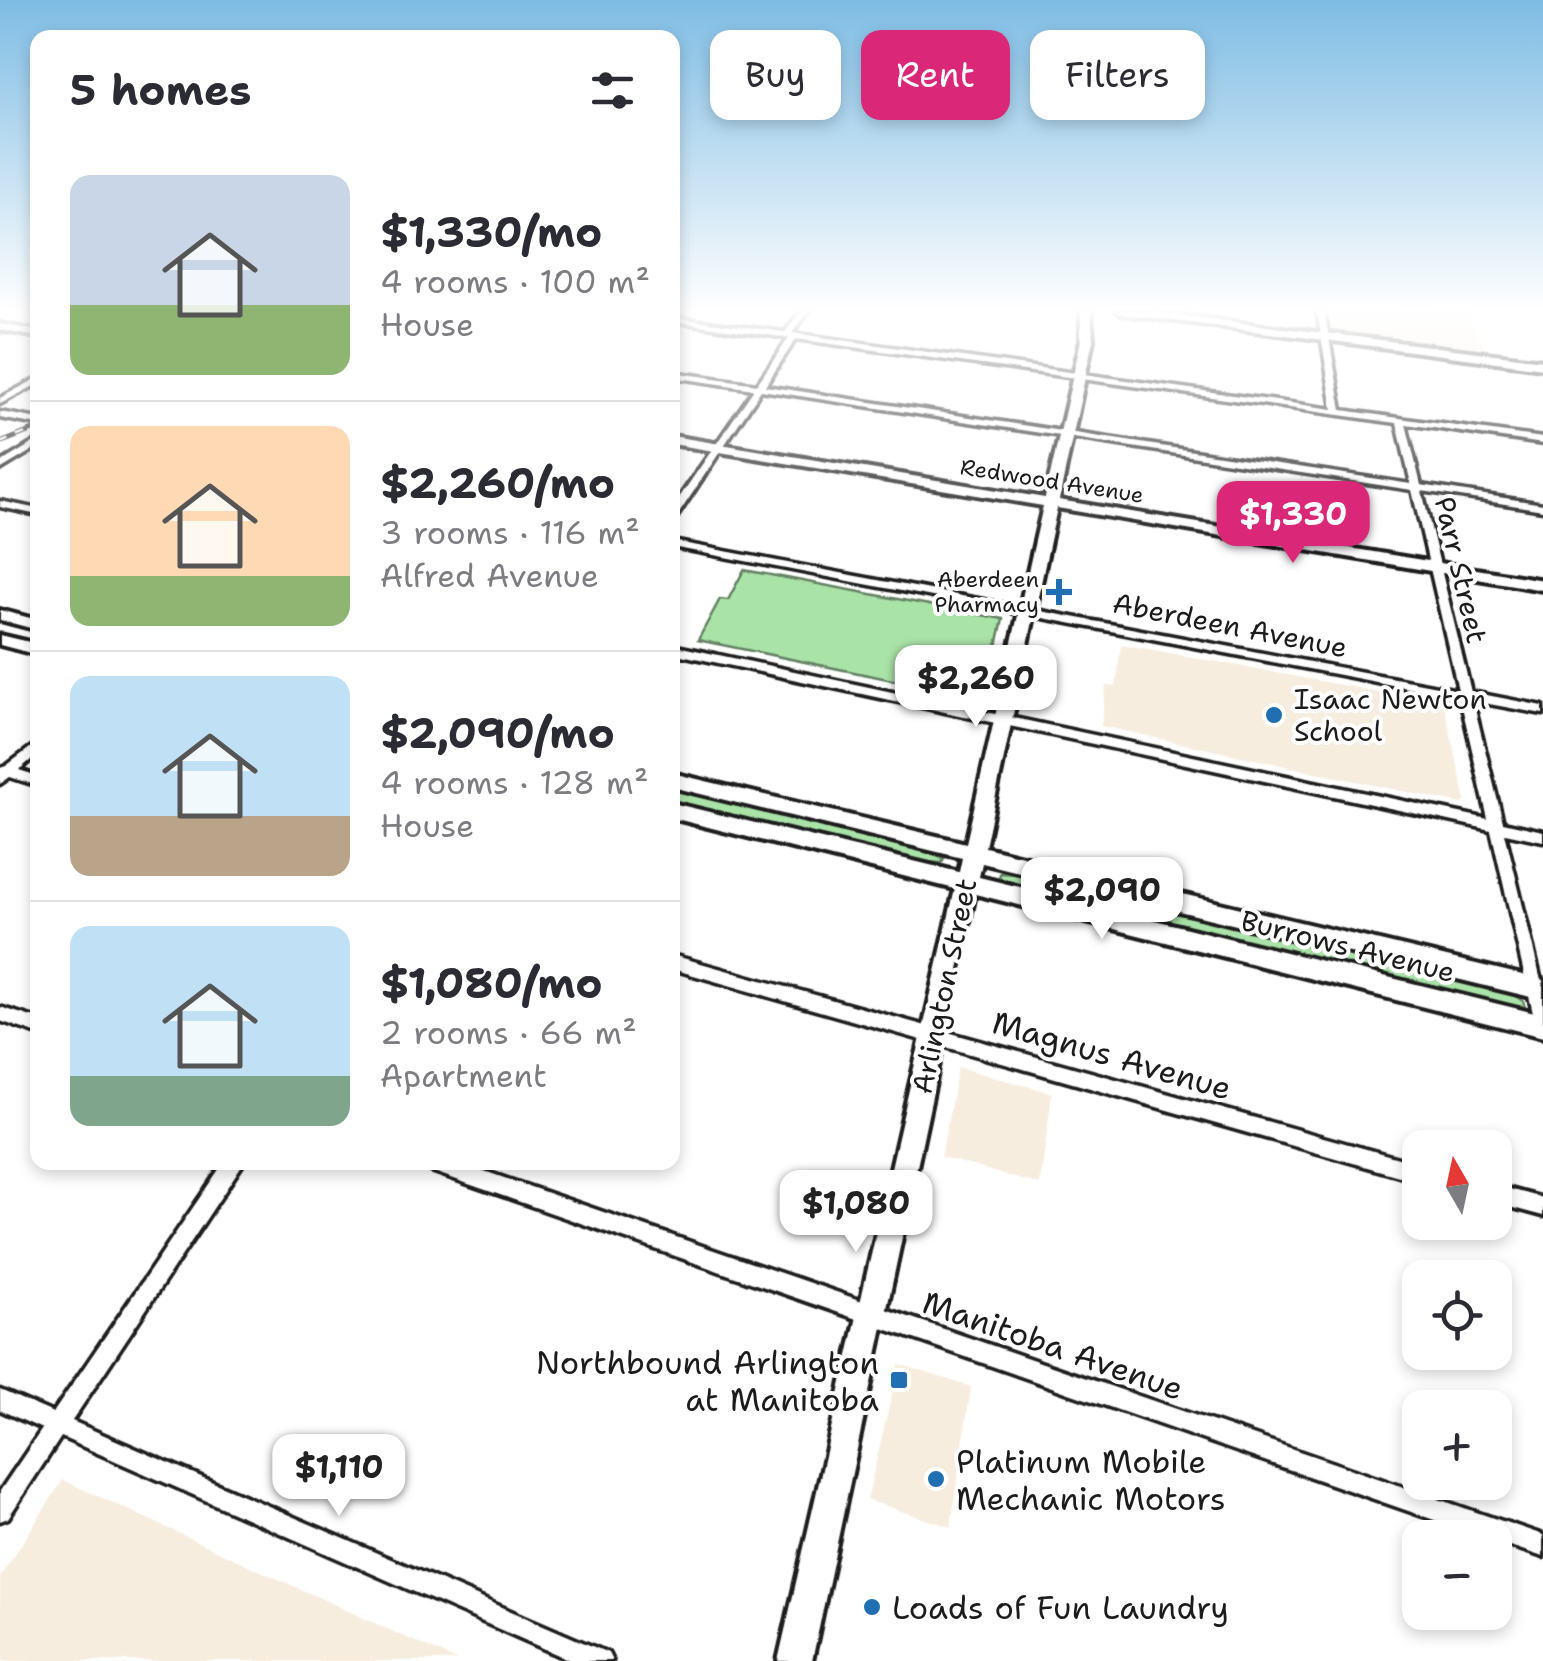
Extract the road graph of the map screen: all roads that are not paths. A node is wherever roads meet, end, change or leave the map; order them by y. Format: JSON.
{"nodes":[{"id":1,"x":23,"y":389,"type":"edge"},
{"id":2,"x":758,"y":389,"type":"edge"},
{"id":3,"x":769,"y":389,"type":"edge"},
{"id":4,"x":1077,"y":389,"type":"edge"},
{"id":5,"x":1170,"y":389,"type":"edge"},
{"id":6,"x":1334,"y":389,"type":"edge"},
{"id":7,"x":0,"y":402,"type":"edge"},
{"id":8,"x":1338,"y":412,"type":"junction"},
{"id":9,"x":0,"y":415,"type":"edge"},
{"id":10,"x":30,"y":421,"type":"edge"},
{"id":11,"x":1401,"y":421,"type":"junction"},
{"id":12,"x":1066,"y":434,"type":"junction"},
{"id":13,"x":680,"y":441,"type":"edge"},
{"id":14,"x":1543,"y":441,"type":"edge"},
{"id":15,"x":30,"y":448,"type":"edge"},
{"id":16,"x":719,"y":448,"type":"junction"},
{"id":17,"x":0,"y":467,"type":"edge"},
{"id":18,"x":1416,"y":487,"type":"junction"},
{"id":19,"x":0,"y":504,"type":"edge"},
{"id":20,"x":680,"y":504,"type":"edge"},
{"id":21,"x":1051,"y":504,"type":"junction"},
{"id":22,"x":1543,"y":507,"type":"edge"},
{"id":23,"x":30,"y":510,"type":"edge"},
{"id":24,"x":680,"y":546,"type":"edge"},
{"id":25,"x":1435,"y":567,"type":"junction"},
{"id":26,"x":1543,"y":585,"type":"edge"},
{"id":27,"x":1027,"y":611,"type":"junction"},
{"id":28,"x":0,"y":616,"type":"edge"},
{"id":29,"x":30,"y":623,"type":"edge"},
{"id":30,"x":0,"y":640,"type":"edge"},
{"id":31,"x":30,"y":648,"type":"edge"},
{"id":32,"x":680,"y":651,"type":"edge"},
{"id":33,"x":1464,"y":695,"type":"junction"},
{"id":34,"x":1543,"y":710,"type":"edge"},
{"id":35,"x":1003,"y":720,"type":"junction"},
{"id":36,"x":30,"y":752,"type":"edge"},
{"id":37,"x":3,"y":774,"type":"edge"},
{"id":38,"x":30,"y":779,"type":"edge"},
{"id":39,"x":680,"y":782,"type":"edge"},
{"id":40,"x":680,"y":812,"type":"edge"},
{"id":41,"x":1495,"y":826,"type":"junction"},
{"id":42,"x":1543,"y":836,"type":"edge"},
{"id":43,"x":974,"y":853,"type":"junction"},
{"id":44,"x":968,"y":882,"type":"junction"},
{"id":45,"x":680,"y":964,"type":"edge"},
{"id":46,"x":1539,"y":989,"type":"edge"},
{"id":47,"x":0,"y":1014,"type":"edge"},
{"id":48,"x":30,"y":1024,"type":"edge"},
{"id":49,"x":1543,"y":1024,"type":"edge"},
{"id":50,"x":933,"y":1036,"type":"junction"},
{"id":51,"x":1402,"y":1167,"type":"edge"},
{"id":52,"x":230,"y":1170,"type":"edge"},
{"id":53,"x":453,"y":1170,"type":"edge"},
{"id":54,"x":1512,"y":1199,"type":"edge"},
{"id":55,"x":1543,"y":1207,"type":"edge"},
{"id":56,"x":872,"y":1314,"type":"junction"},
{"id":57,"x":0,"y":1400,"type":"edge"},
{"id":58,"x":57,"y":1426,"type":"junction"},
{"id":59,"x":0,"y":1510,"type":"edge"},
{"id":60,"x":1543,"y":1546,"type":"edge"},
{"id":61,"x":600,"y":1661,"type":"edge"},
{"id":62,"x":795,"y":1661,"type":"edge"}],
"edges":[{"from":1,"to":7,"type":"street"},
{"from":2,"to":16,"type":"street"},
{"from":3,"to":12,"type":"street"},
{"from":4,"to":12,"type":"street","name":"Arlington Street"},
{"from":5,"to":8,"type":"street"},
{"from":6,"to":8,"type":"street"},
{"from":8,"to":11,"type":"street"},
{"from":9,"to":10,"type":"street"},
{"from":11,"to":14,"type":"street"},
{"from":11,"to":18,"type":"street","name":"Parr Street"},
{"from":12,"to":18,"type":"street"},
{"from":12,"to":21,"type":"street","name":"Arlington Street"},
{"from":13,"to":16,"type":"street","name":"Redwood Avenue"},
{"from":15,"to":17,"type":"street"},
{"from":16,"to":20,"type":"street"},
{"from":16,"to":21,"type":"street","name":"Redwood Avenue"},
{"from":18,"to":22,"type":"street"},
{"from":18,"to":25,"type":"street","name":"Parr Street"},
{"from":19,"to":23,"type":"street"},
{"from":21,"to":25,"type":"street","name":"Redwood Avenue"},
{"from":21,"to":27,"type":"street","name":"Arlington Street"},
{"from":24,"to":27,"type":"street","name":"Aberdeen Avenue"},
{"from":25,"to":26,"type":"street","name":"Redwood Avenue"},
{"from":25,"to":33,"type":"street","name":"Parr Street"},
{"from":27,"to":33,"type":"street","name":"Aberdeen Avenue"},
{"from":27,"to":35,"type":"street","name":"Arlington Street"},
{"from":28,"to":29,"type":"street"},
{"from":30,"to":31,"type":"street"},
{"from":32,"to":35,"type":"street"},
{"from":33,"to":34,"type":"street","name":"Aberdeen Avenue"},
{"from":33,"to":41,"type":"street","name":"Parr Street"},
{"from":35,"to":41,"type":"street"},
{"from":35,"to":43,"type":"street","name":"Arlington Street"},
{"from":36,"to":37,"type":"street"},
{"from":37,"to":38,"type":"street"},
{"from":39,"to":43,"type":"street","name":"Burrows Avenue"},
{"from":40,"to":44,"type":"street","name":"Burrows Avenue"},
{"from":41,"to":42,"type":"street"},
{"from":41,"to":46,"type":"street","name":"Parr Street"},
{"from":43,"to":44,"type":"street","name":"Arlington Street"},
{"from":43,"to":46,"type":"street","name":"Burrows Avenue"},
{"from":44,"to":49,"type":"street","name":"Burrows Avenue"},
{"from":44,"to":50,"type":"street","name":"Arlington Street"},
{"from":45,"to":50,"type":"street","name":"Magnus Avenue"},
{"from":46,"to":49,"type":"street","name":"Parr Street"},
{"from":47,"to":48,"type":"street"},
{"from":50,"to":51,"type":"street","name":"Magnus Avenue"},
{"from":50,"to":56,"type":"street","name":"Arlington Street"},
{"from":52,"to":58,"type":"street"},
{"from":53,"to":56,"type":"street","name":"Manitoba Avenue"},
{"from":54,"to":55,"type":"street"},
{"from":56,"to":60,"type":"street","name":"Manitoba Avenue"},
{"from":56,"to":62,"type":"street","name":"Arlington Street"},
{"from":57,"to":58,"type":"street"},
{"from":58,"to":59,"type":"street"},
{"from":58,"to":61,"type":"street"}]}
